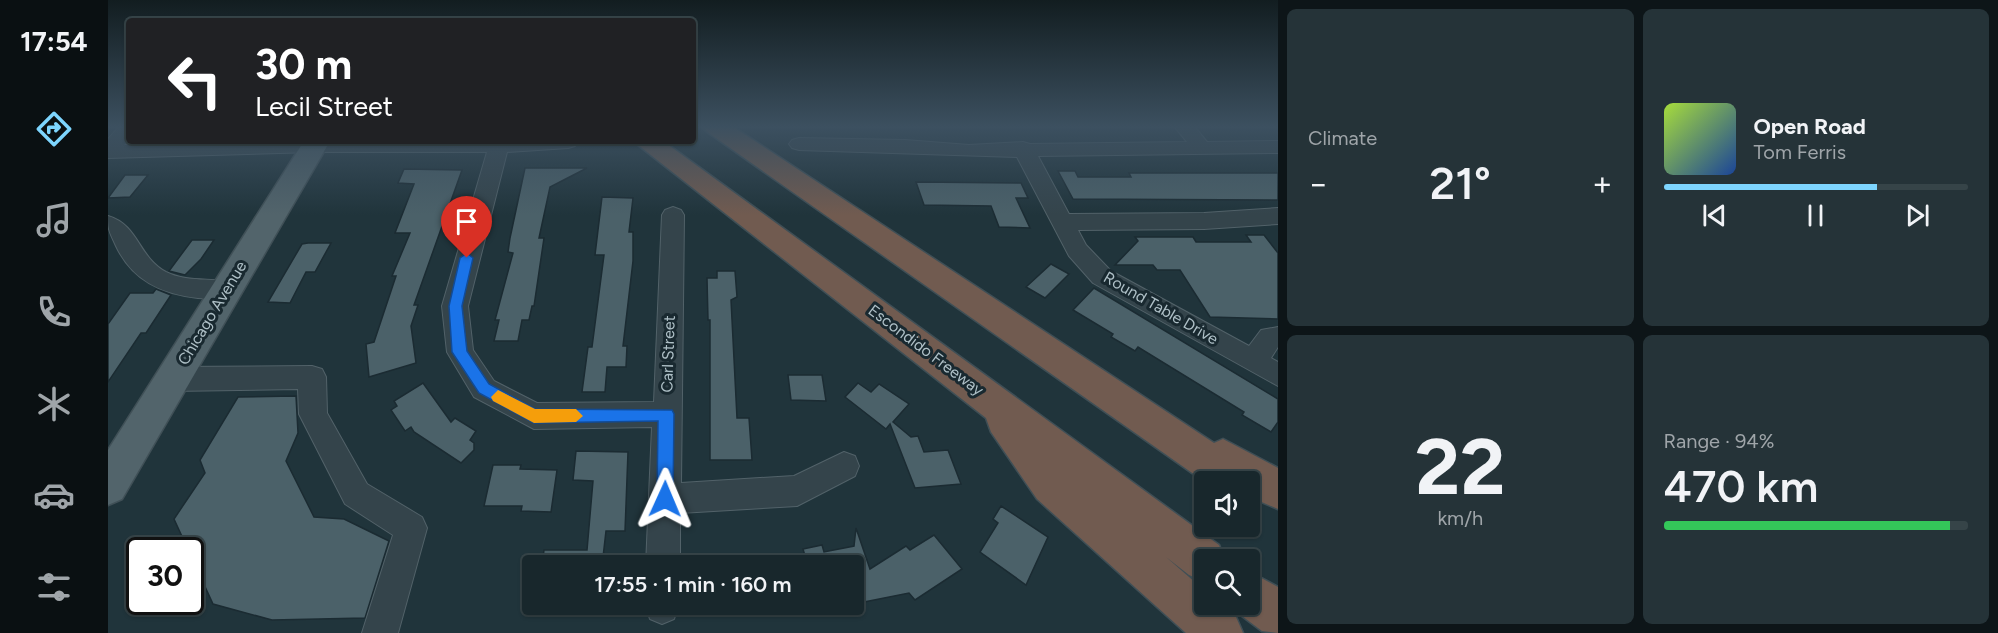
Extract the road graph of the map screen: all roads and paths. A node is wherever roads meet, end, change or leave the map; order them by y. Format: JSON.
{"nodes":[{"id":1,"x":307,"y":156,"type":"edge"},
{"id":2,"x":502,"y":156,"type":"edge"},
{"id":3,"x":665,"y":156,"type":"edge"},
{"id":4,"x":758,"y":156,"type":"edge"},
{"id":5,"x":1027,"y":156,"type":"edge"},
{"id":6,"x":673,"y":215,"type":"dead end"},
{"id":7,"x":1278,"y":216,"type":"edge"},
{"id":8,"x":1061,"y":222,"type":"junction"},
{"id":9,"x":108,"y":225,"type":"edge"},
{"id":10,"x":226,"y":290,"type":"junction"},
{"id":11,"x":1278,"y":337,"type":"edge"},
{"id":12,"x":1026,"y":338,"type":"junction"},
{"id":13,"x":1254,"y":360,"type":"junction"},
{"id":14,"x":1278,"y":375,"type":"edge"},
{"id":15,"x":172,"y":379,"type":"junction"},
{"id":16,"x":985,"y":394,"type":"junction"},
{"id":17,"x":666,"y":414,"type":"junction"},
{"id":18,"x":844,"y":466,"type":"dead end"},
{"id":19,"x":1223,"y":471,"type":"edge"},
{"id":20,"x":109,"y":484,"type":"edge"},
{"id":21,"x":1278,"y":490,"type":"edge"},
{"id":22,"x":1260,"y":496,"type":"edge"},
{"id":23,"x":665,"y":499,"type":"junction"},
{"id":24,"x":1278,"y":508,"type":"edge"},
{"id":25,"x":1194,"y":552,"type":"edge"},
{"id":26,"x":663,"y":555,"type":"edge"},
{"id":27,"x":1260,"y":602,"type":"edge"},
{"id":28,"x":1278,"y":615,"type":"edge"},
{"id":29,"x":380,"y":633,"type":"edge"},
{"id":30,"x":1220,"y":633,"type":"edge"}],
"edges":[{"from":1,"to":10,"type":"main road","name":"Chicago Avenue"},
{"from":2,"to":17,"type":"street"},
{"from":3,"to":16,"type":"highway","name":"Escondido Freeway"},
{"from":4,"to":12,"type":"highway"},
{"from":5,"to":8,"type":"street","name":"Round Table Drive"},
{"from":6,"to":17,"type":"street","name":"Carl Street"},
{"from":7,"to":8,"type":"street"},
{"from":8,"to":13,"type":"street","name":"Round Table Drive"},
{"from":9,"to":10,"type":"street"},
{"from":10,"to":15,"type":"main road","name":"Chicago Avenue"},
{"from":11,"to":13,"type":"street"},
{"from":12,"to":19,"type":"highway"},
{"from":12,"to":21,"type":"highway"},
{"from":13,"to":14,"type":"street","name":"Round Table Drive"},
{"from":15,"to":20,"type":"main road","name":"Chicago Avenue"},
{"from":15,"to":29,"type":"street"},
{"from":16,"to":25,"type":"highway","name":"Escondido Freeway"},
{"from":16,"to":30,"type":"highway"},
{"from":17,"to":23,"type":"street","name":"Carl Street"},
{"from":18,"to":23,"type":"street"},
{"from":22,"to":24,"type":"highway"},
{"from":23,"to":26,"type":"street","name":"Carl Street"},
{"from":27,"to":28,"type":"highway"}]}
